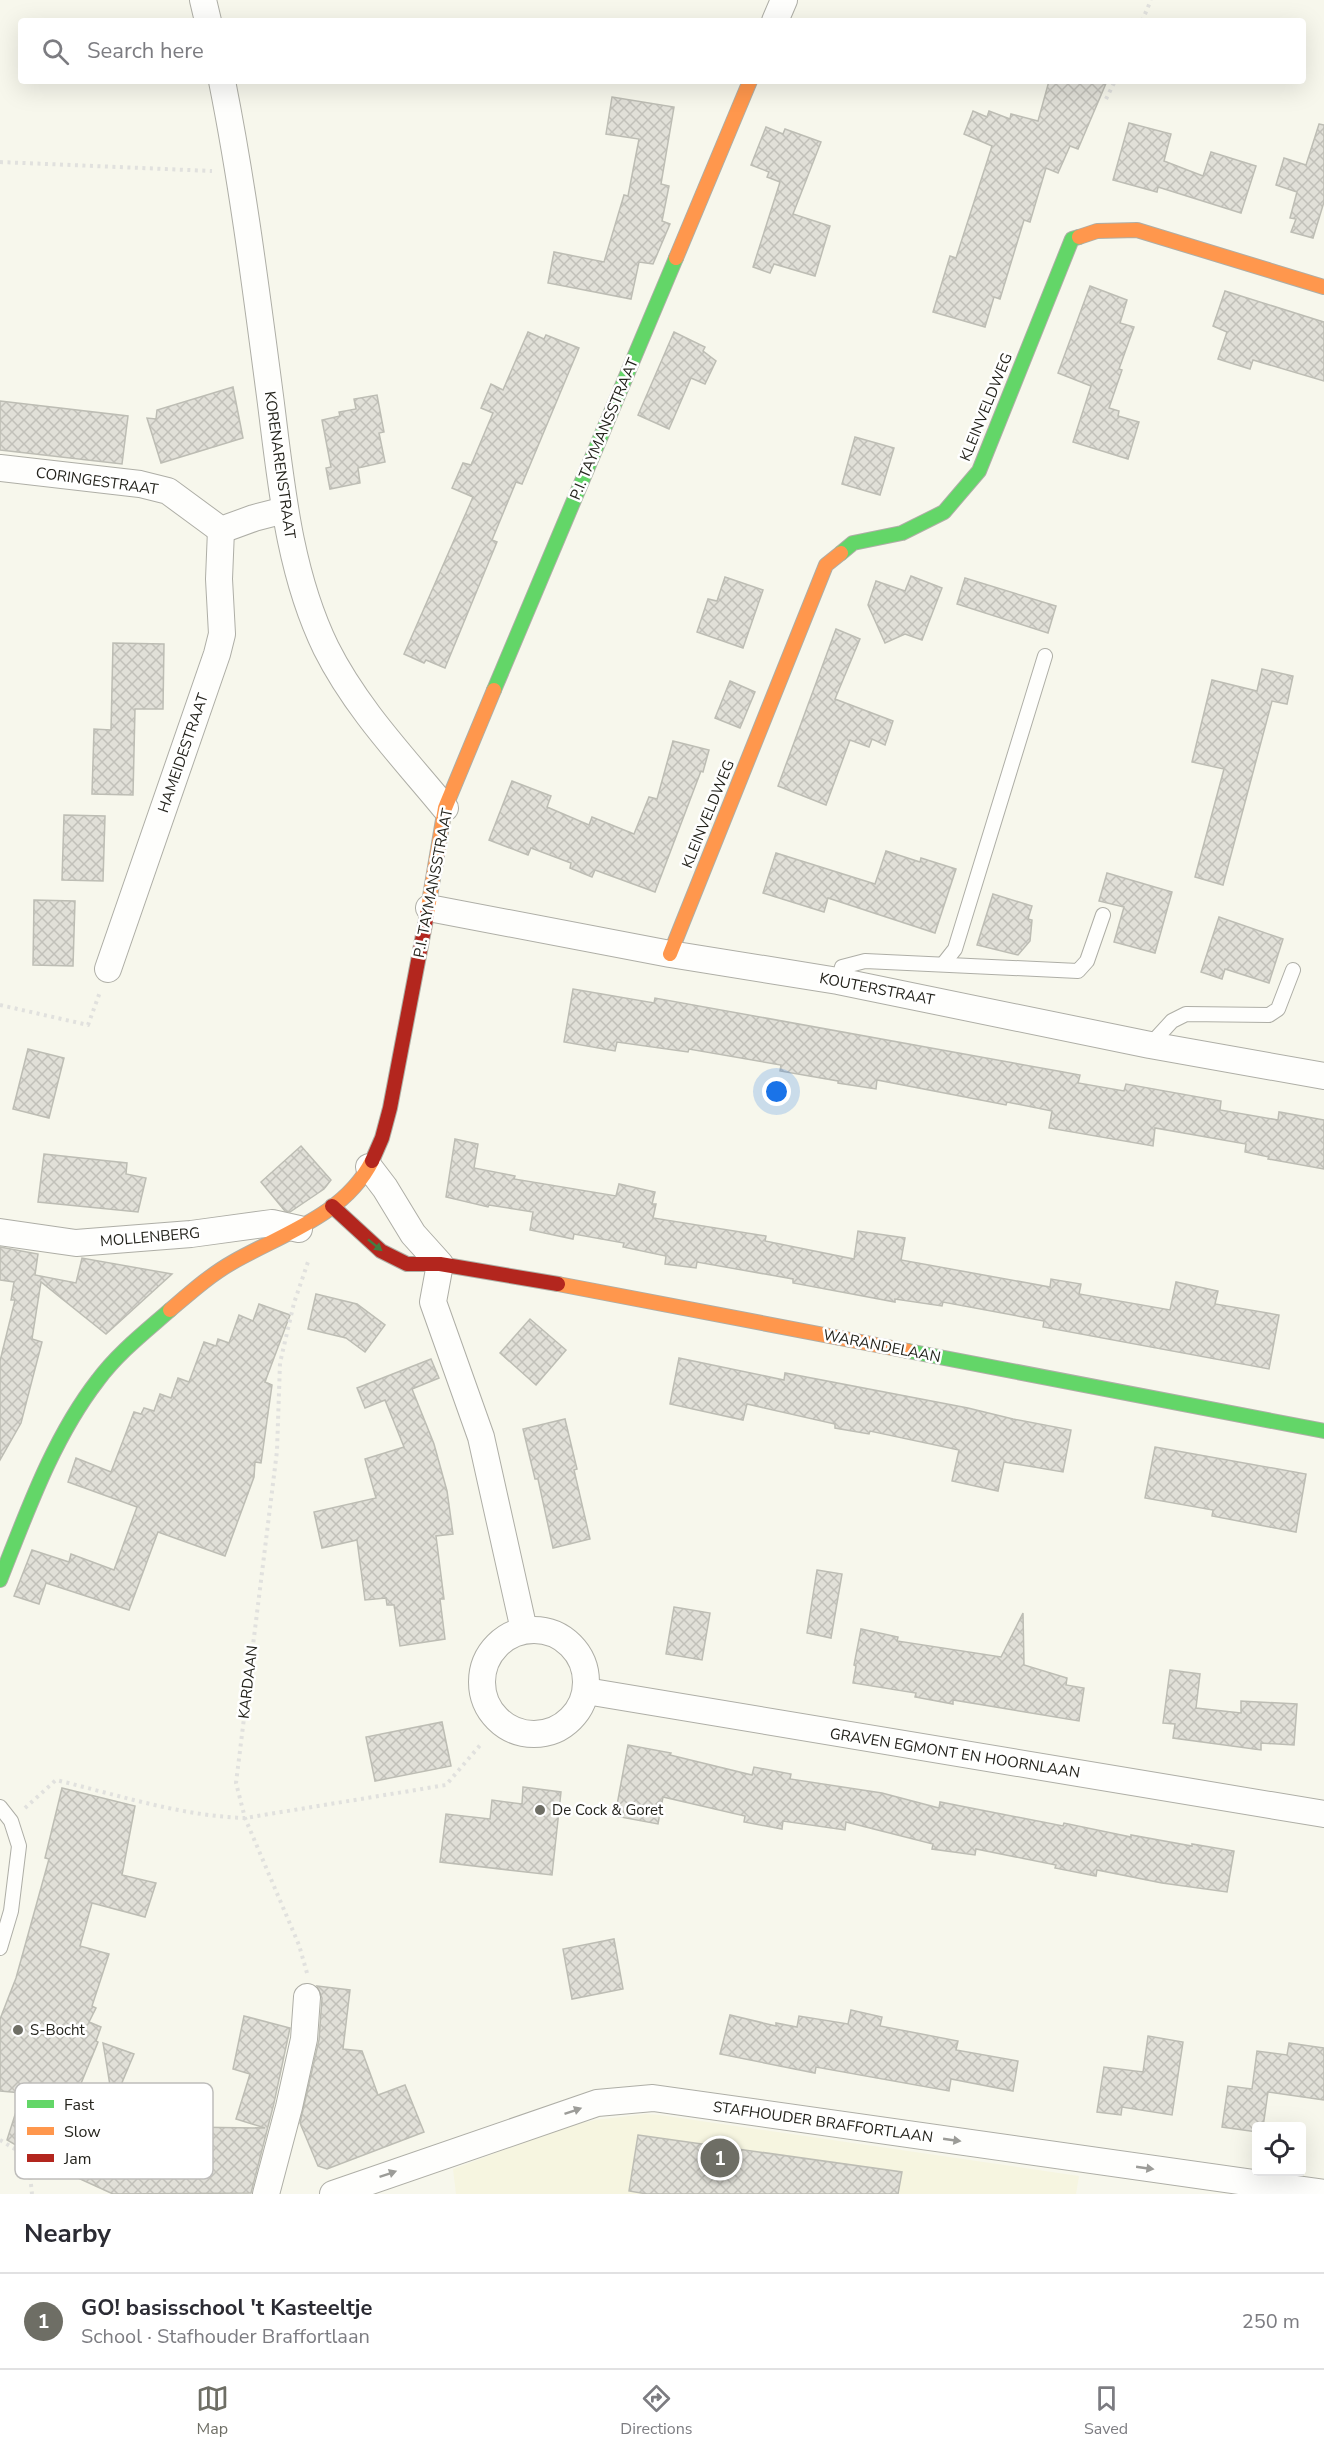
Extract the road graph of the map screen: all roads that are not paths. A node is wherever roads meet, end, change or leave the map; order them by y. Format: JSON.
{"nodes":[{"id":1,"x":203,"y":0,"type":"edge"},
{"id":2,"x":784,"y":0,"type":"edge"},
{"id":3,"x":207,"y":18,"type":"edge"},
{"id":4,"x":776,"y":18,"type":"edge"},
{"id":5,"x":223,"y":84,"type":"edge"},
{"id":6,"x":749,"y":84,"type":"edge"},
{"id":7,"x":1324,"y":287,"type":"edge"},
{"id":8,"x":0,"y":468,"type":"edge"},
{"id":9,"x":285,"y":510,"type":"junction"},
{"id":10,"x":221,"y":530,"type":"junction"},
{"id":11,"x":1045,"y":656,"type":"dead end"},
{"id":12,"x":446,"y":808,"type":"junction"},
{"id":13,"x":429,"y":908,"type":"junction"},
{"id":14,"x":1104,"y":915,"type":"dead end"},
{"id":15,"x":670,"y":954,"type":"junction"},
{"id":16,"x":944,"y":963,"type":"junction"},
{"id":17,"x":108,"y":969,"type":"road end"},
{"id":18,"x":1293,"y":970,"type":"dead end"},
{"id":19,"x":838,"y":981,"type":"junction"},
{"id":20,"x":1150,"y":1045,"type":"junction"},
{"id":21,"x":1324,"y":1076,"type":"edge"},
{"id":22,"x":369,"y":1167,"type":"junction"},
{"id":23,"x":332,"y":1206,"type":"junction"},
{"id":24,"x":298,"y":1229,"type":"junction"},
{"id":25,"x":0,"y":1232,"type":"edge"},
{"id":26,"x":440,"y":1264,"type":"junction"},
{"id":27,"x":1324,"y":1431,"type":"edge"},
{"id":28,"x":0,"y":1580,"type":"edge"},
{"id":29,"x":524,"y":1630,"type":"junction"},
{"id":30,"x":586,"y":1691,"type":"junction"},
{"id":31,"x":0,"y":1807,"type":"edge"},
{"id":32,"x":1324,"y":1814,"type":"edge"},
{"id":33,"x":0,"y":1948,"type":"edge"},
{"id":34,"x":307,"y":1997,"type":"road end"},
{"id":35,"x":1324,"y":2193,"type":"edge"},
{"id":36,"x":266,"y":2194,"type":"edge"},
{"id":37,"x":333,"y":2194,"type":"edge"}],
"edges":[{"from":1,"to":3,"type":"street"},
{"from":2,"to":4,"type":"street"},
{"from":5,"to":9,"type":"street","name":"KORENARENSTRAAT"},
{"from":6,"to":12,"type":"street","name":"P.I. TAYMANSSTRAAT"},
{"from":7,"to":15,"type":"street","name":"KLEINVELDWEG"},
{"from":8,"to":10,"type":"street","name":"CORINGESTRAAT"},
{"from":9,"to":10,"type":"street"},
{"from":9,"to":12,"type":"street","name":"KORENARENSTRAAT"},
{"from":10,"to":17,"type":"street","name":"HAMEIDESTRAAT"},
{"from":11,"to":16,"type":"lane"},
{"from":12,"to":13,"type":"street","name":"P.I. TAYMANSSTRAAT"},
{"from":13,"to":15,"type":"street","name":"KOUTERSTRAAT"},
{"from":13,"to":22,"type":"street","name":"P.I. TAYMANSSTRAAT"},
{"from":14,"to":16,"type":"lane"},
{"from":15,"to":19,"type":"street","name":"KOUTERSTRAAT"},
{"from":16,"to":19,"type":"lane"},
{"from":18,"to":20,"type":"lane"},
{"from":19,"to":20,"type":"street","name":"KOUTERSTRAAT"},
{"from":20,"to":21,"type":"street","name":"KOUTERSTRAAT"},
{"from":22,"to":23,"type":"street","name":"P.I. TAYMANSSTRAAT"},
{"from":22,"to":26,"type":"street"},
{"from":23,"to":24,"type":"street","name":"P.I. TAYMANSSTRAAT"},
{"from":23,"to":26,"type":"street","name":"WARANDELAAN","one_way":true},
{"from":24,"to":25,"type":"street","name":"MOLLENBERG"},
{"from":24,"to":28,"type":"street","name":"P.I. TAYMANSSTRAAT"},
{"from":26,"to":27,"type":"street","name":"WARANDELAAN"},
{"from":26,"to":29,"type":"street"},
{"from":29,"to":30,"type":"street"},
{"from":29,"to":30,"type":"street"},
{"from":30,"to":32,"type":"street","name":"GRAVEN EGMONT EN HOORNLAAN"},
{"from":31,"to":33,"type":"lane"},
{"from":34,"to":36,"type":"street"},
{"from":37,"to":35,"type":"street","name":"STAFHOUDER BRAFFORTLAAN","one_way":true}]}
